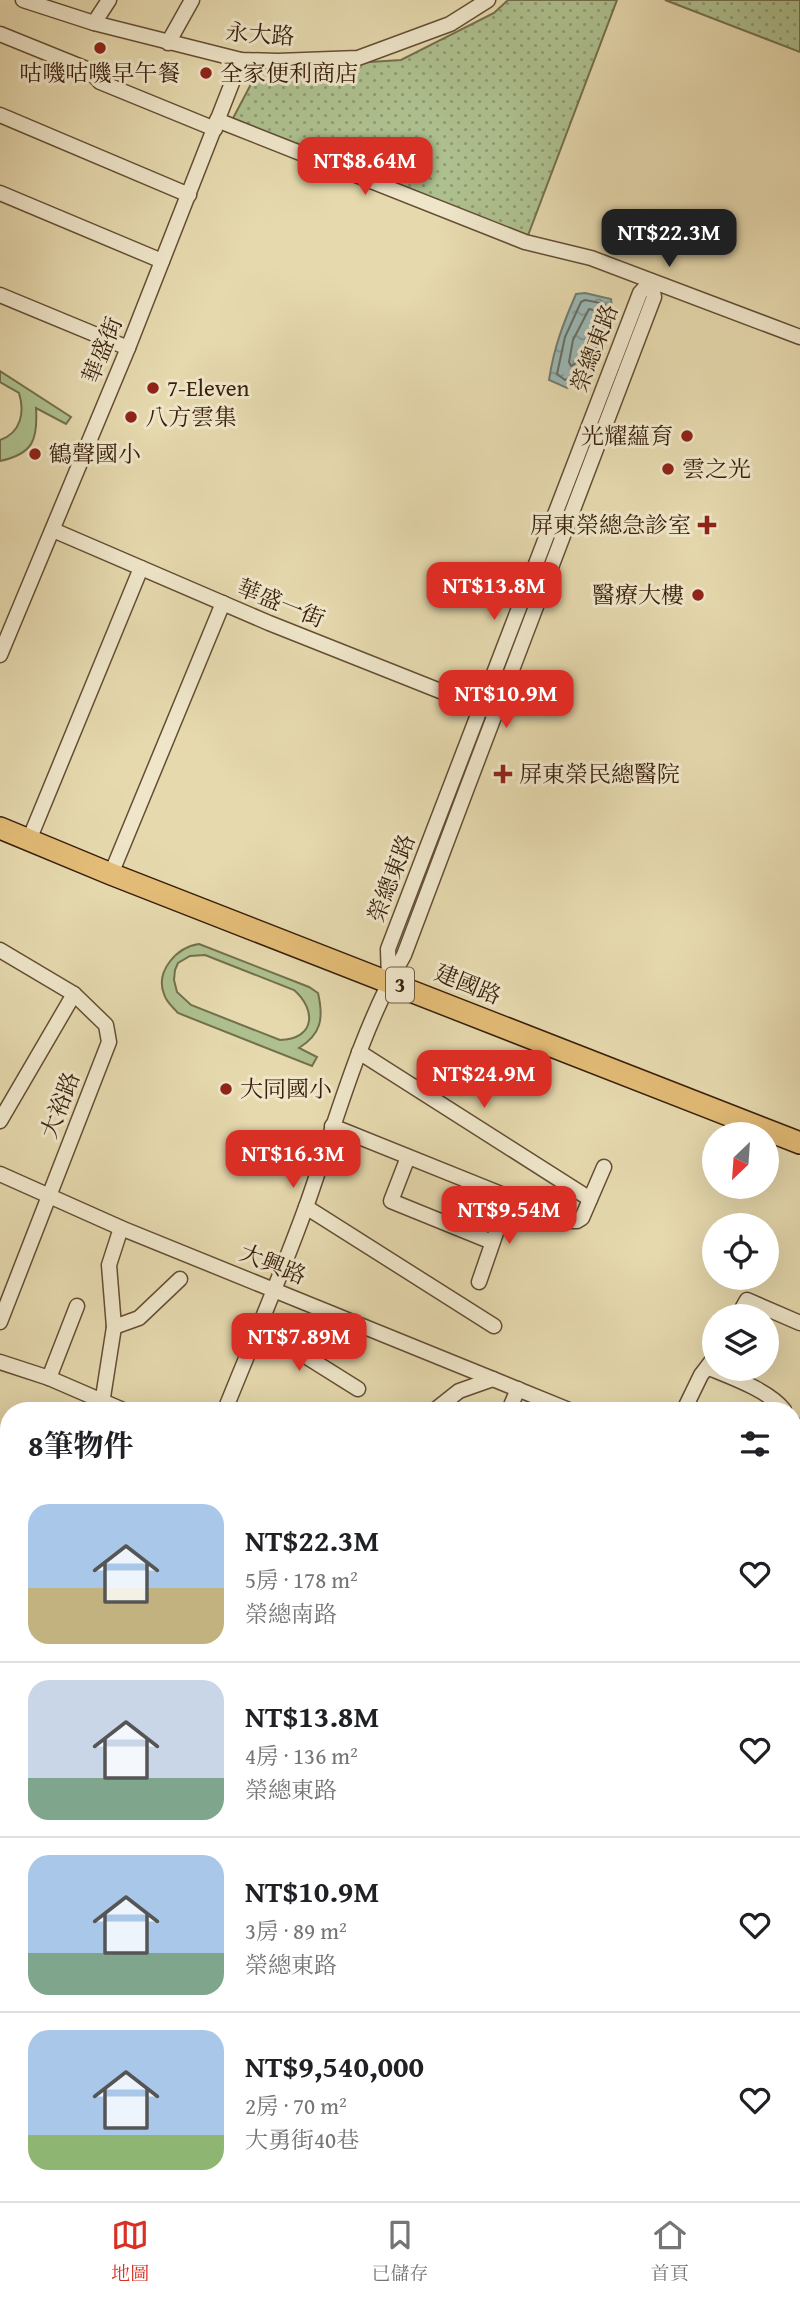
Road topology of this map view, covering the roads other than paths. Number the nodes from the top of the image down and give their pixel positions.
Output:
1 (23, 0) edge
2 (109, 0) edge
3 (192, 0) edge
4 (488, 0) edge
5 (94, 23) junction
6 (0, 34) edge
7 (168, 43) junction
8 (241, 60) junction
9 (0, 115) edge
10 (216, 125) junction
11 (0, 193) edge
12 (189, 195) junction
13 (162, 261) junction
14 (651, 281) junction
15 (0, 295) edge
16 (800, 337) edge
17 (128, 348) junction
18 (606, 380) junction
19 (621, 385) junction
20 (53, 530) junction
21 (141, 568) junction
22 (223, 603) junction
23 (510, 629) junction
24 (525, 635) junction
25 (0, 655) edge
26 (487, 710) junction
27 (441, 810) junction
28 (455, 816) junction
29 (0, 828) edge
30 (29, 840) junction
31 (111, 874) junction
32 (0, 950) edge
33 (389, 981) junction
34 (74, 994) junction
35 (359, 1052) junction
36 (0, 1121) edge
37 (332, 1126) junction
38 (800, 1143) edge
39 (408, 1157) junction
40 (604, 1167) dead end
41 (0, 1174) edge
42 (49, 1196) junction
43 (508, 1198) junction
44 (590, 1199) junction
45 (306, 1207) junction
46 (121, 1228) junction
47 (492, 1242) junction
48 (180, 1279) dead end
49 (479, 1282) dead end
50 (275, 1289) junction
51 (77, 1306) dead end
52 (779, 1314) edge
53 (0, 1322) edge
54 (800, 1323) edge
55 (494, 1326) dead end
56 (114, 1327) junction
57 (259, 1327) junction
58 (0, 1362) edge
59 (702, 1374) edge
60 (49, 1378) junction
61 (493, 1379) junction
62 (742, 1381) edge
63 (358, 1389) dead end
64 (518, 1389) junction
65 (95, 1402) edge
66 (103, 1402) edge
67 (228, 1402) edge
68 (445, 1402) edge
69 (512, 1402) edge
70 (550, 1402) edge
71 (688, 1402) edge
72 (775, 1402) edge

1 - 5 street, 永大路
2 - 5 street
3 - 7 street
4 - 8 street, 永大路
5 - 7 street, 永大路
6 - 10 street
7 - 8 street, 永大路
8 - 10 street, 華盛街
9 - 12 street
10 - 12 street, 華盛街
10 - 14 street
11 - 13 street
12 - 13 street, 華盛街
13 - 17 street, 華盛街
14 - 16 street
14 - 18 street, 榮總東路
14 - 19 street, 榮總東路
15 - 17 street
17 - 20 street, 華盛街
18 - 19 street
18 - 23 street, 榮總東路
19 - 24 street, 榮總東路
20 - 21 street, 華盛一街
20 - 25 street, 華盛街
21 - 22 street, 華盛一街
21 - 30 street
22 - 26 street, 華盛一街
22 - 31 street
23 - 24 street
23 - 26 street, 榮總東路
24 - 26 street, 榮總東路
26 - 27 street, 榮總東路
26 - 28 street, 榮總東路
27 - 28 street
27 - 33 street, 榮總東路
28 - 33 street, 榮總東路
29 - 30 main road, 建國路 / 3
30 - 31 main road, 建國路 / 3
31 - 33 main road, 建國路 / 3
32 - 34 street, 大裕路
33 - 35 street
33 - 38 main road, 建國路 / 3
34 - 36 street
34 - 42 street, 大裕路
35 - 37 street
35 - 44 street
37 - 39 street
37 - 45 street
39 - 43 street
39 - 47 street
40 - 44 street
41 - 42 street, 大興路
42 - 46 street, 大興路
42 - 53 street, 大裕路
43 - 44 street
43 - 47 street
45 - 50 street
45 - 55 street
46 - 50 street, 大興路
46 - 56 street
47 - 49 street
48 - 56 street
50 - 57 street
50 - 61 street, 大興路
51 - 60 street
52 - 54 street
56 - 66 street
57 - 63 street
57 - 67 street
58 - 60 street
59 - 71 street
60 - 65 street
61 - 64 street, 大興路
61 - 68 street
62 - 72 street
64 - 69 street
64 - 70 street, 大興路

